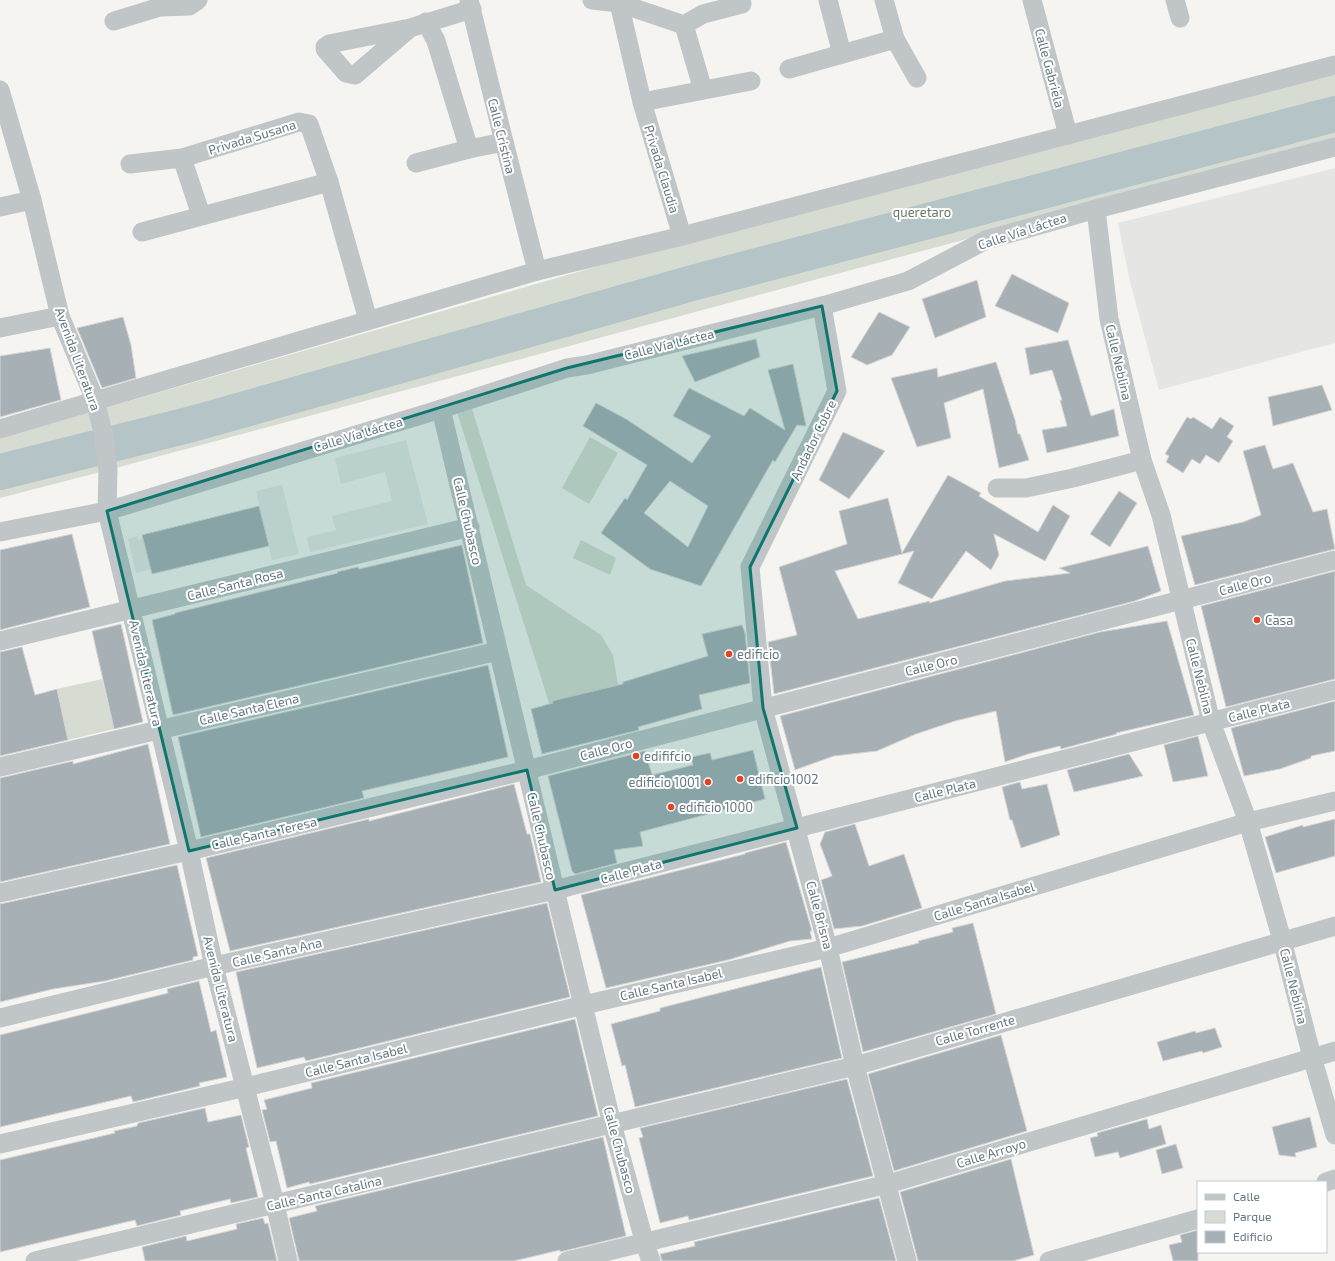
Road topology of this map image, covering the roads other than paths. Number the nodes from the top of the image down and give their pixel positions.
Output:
1 (198, 0) edge
2 (592, 0) edge
3 (828, 0) edge
4 (884, 0) edge
5 (1032, 0) edge
6 (1175, 0) edge
7 (619, 3) junction
8 (158, 4) edge
9 (471, 4) edge
10 (742, 4) dead end
11 (1180, 18) dead end
12 (114, 21) dead end
13 (684, 25) junction
14 (895, 39) junction
15 (842, 54) junction
16 (1335, 65) edge
17 (789, 69) dead end
18 (917, 78) dead end
19 (751, 81) dead end
20 (0, 90) edge
21 (703, 90) junction
22 (642, 102) junction
23 (1068, 135) junction
24 (504, 142) junction
25 (1335, 148) edge
26 (469, 149) junction
27 (182, 158) junction
28 (416, 163) dead end
29 (130, 164) dead end
30 (329, 182) junction
31 (32, 200) junction
32 (0, 207) edge
33 (1096, 209) junction
34 (201, 215) junction
35 (142, 232) dead end
36 (682, 236) junction
37 (537, 271) junction
38 (822, 306) junction
39 (60, 316) junction
40 (368, 320) junction
41 (0, 328) edge
42 (95, 400) junction
43 (441, 409) junction
44 (0, 429) edge
45 (1142, 460) junction
46 (997, 488) dead end
47 (107, 511) junction
48 (470, 527) junction
49 (0, 532) edge
50 (1335, 560) edge
51 (750, 567) joint
52 (1182, 600) junction
53 (130, 609) junction
54 (0, 641) edge
55 (498, 651) junction
56 (1335, 690) edge
57 (763, 708) junction
58 (1211, 722) junction
59 (159, 730) junction
60 (0, 767) edge
61 (527, 770) junction
62 (1335, 801) edge
63 (1248, 822) junction
64 (797, 828) junction
65 (189, 851) junction
66 (555, 890) junction
67 (0, 893) edge
68 (1335, 926) edge
69 (1282, 940) junction
70 (828, 948) junction
71 (214, 966) junction
72 (584, 1005) junction
73 (0, 1018) edge
74 (1335, 1051) edge
75 (1312, 1057) junction
76 (855, 1066) junction
77 (246, 1087) junction
78 (612, 1124) junction
79 (1335, 1135) edge
80 (0, 1144) edge
81 (888, 1184) junction
82 (275, 1204) junction
83 (1197, 1218) edge
84 (644, 1244) junction
85 (35, 1261) edge
86 (288, 1261) edge
87 (567, 1261) edge
88 (651, 1261) edge
89 (907, 1261) edge
90 (1049, 1261) edge

1 - 8 street
2 - 7 street
3 - 15 street
4 - 14 street
5 - 23 street, Calle Gabriela
6 - 11 street
7 - 13 street
7 - 22 street, Privada Claudia
8 - 12 street
9 - 24 street, Calle Cristina
9 - 26 street
10 - 13 street
13 - 21 street
14 - 15 street
14 - 18 street
15 - 17 street
16 - 23 street
19 - 21 street
20 - 31 street, Avenida Literatura
21 - 22 street
22 - 36 street, Privada Claudia
23 - 36 street
24 - 26 street
24 - 37 street, Calle Cristina
25 - 33 street, Calle Vía Láctea
26 - 28 street
27 - 29 street, Privada Susana
27 - 30 street, Privada Susana
27 - 34 street
30 - 34 street
30 - 40 street, Privada Susana
31 - 32 street
31 - 39 street, Avenida Literatura
33 - 38 street, Calle Vía Láctea
33 - 45 street, Calle Neblina
34 - 35 street
36 - 37 street
37 - 40 street
38 - 43 street, Calle Vía Láctea
38 - 51 street, Andador Cobre
39 - 41 street
39 - 42 street, Avenida Literatura
40 - 42 street
42 - 44 street
42 - 47 street, Avenida Literatura
43 - 47 street, Calle Vía Láctea
43 - 48 street, Calle Chubasco
45 - 46 street
45 - 52 street, Calle Neblina
47 - 49 street, Calle Vía Láctea
47 - 53 street, Avenida Literatura
48 - 53 street, Calle Santa Rosa
48 - 55 street, Calle Chubasco
50 - 52 street, Calle Oro
51 - 57 street, Calle Brisna
52 - 57 street, Calle Oro
52 - 58 street, Calle Neblina
53 - 54 street, Calle Santa Rosa
53 - 59 street, Avenida Literatura
55 - 59 street, Calle Santa Elena
55 - 61 street, Calle Chubasco
56 - 58 street, Calle Plata
57 - 61 street, Calle Oro
57 - 64 street, Calle Brisna
58 - 63 street, Calle Neblina
58 - 64 street, Calle Plata
59 - 60 street, Calle Santa Elena
59 - 65 street, Avenida Literatura
61 - 65 street, Calle Santa Teresa
61 - 66 street, Calle Chubasco
62 - 63 street, Calle Santa Isabel
63 - 69 street, Calle Neblina
63 - 70 street, Calle Santa Isabel
64 - 66 street, Calle Plata
64 - 70 street, Calle Brisna
65 - 67 street, Calle Santa Teresa
65 - 71 street, Avenida Literatura
66 - 71 street, Calle Santa Ana
66 - 72 street, Calle Chubasco
68 - 69 street, Calle Torrente
69 - 75 street, Calle Neblina
69 - 76 street, Calle Torrente
70 - 72 street, Calle Santa Isabel
70 - 76 street, Calle Brisna
71 - 73 street, Calle Santa Ana
71 - 77 street, Avenida Literatura
72 - 77 street, Calle Santa Isabel
72 - 78 street, Calle Chubasco
74 - 75 street, Calle Arroyo
75 - 79 street, Calle Neblina
75 - 81 street, Calle Arroyo
76 - 78 street, Calle Torrente
76 - 81 street, Calle Brisna
77 - 80 street, Calle Santa Isabel
77 - 82 street, Avenida Literatura
78 - 82 street, Calle Santa Catalina
78 - 84 street, Calle Chubasco
81 - 84 street, Calle Arroyo
81 - 89 street, Calle Brisna
82 - 85 street, Calle Santa Catalina
82 - 86 street, Avenida Literatura
83 - 90 street
84 - 87 street, Calle Arroyo
84 - 88 street, Calle Chubasco

